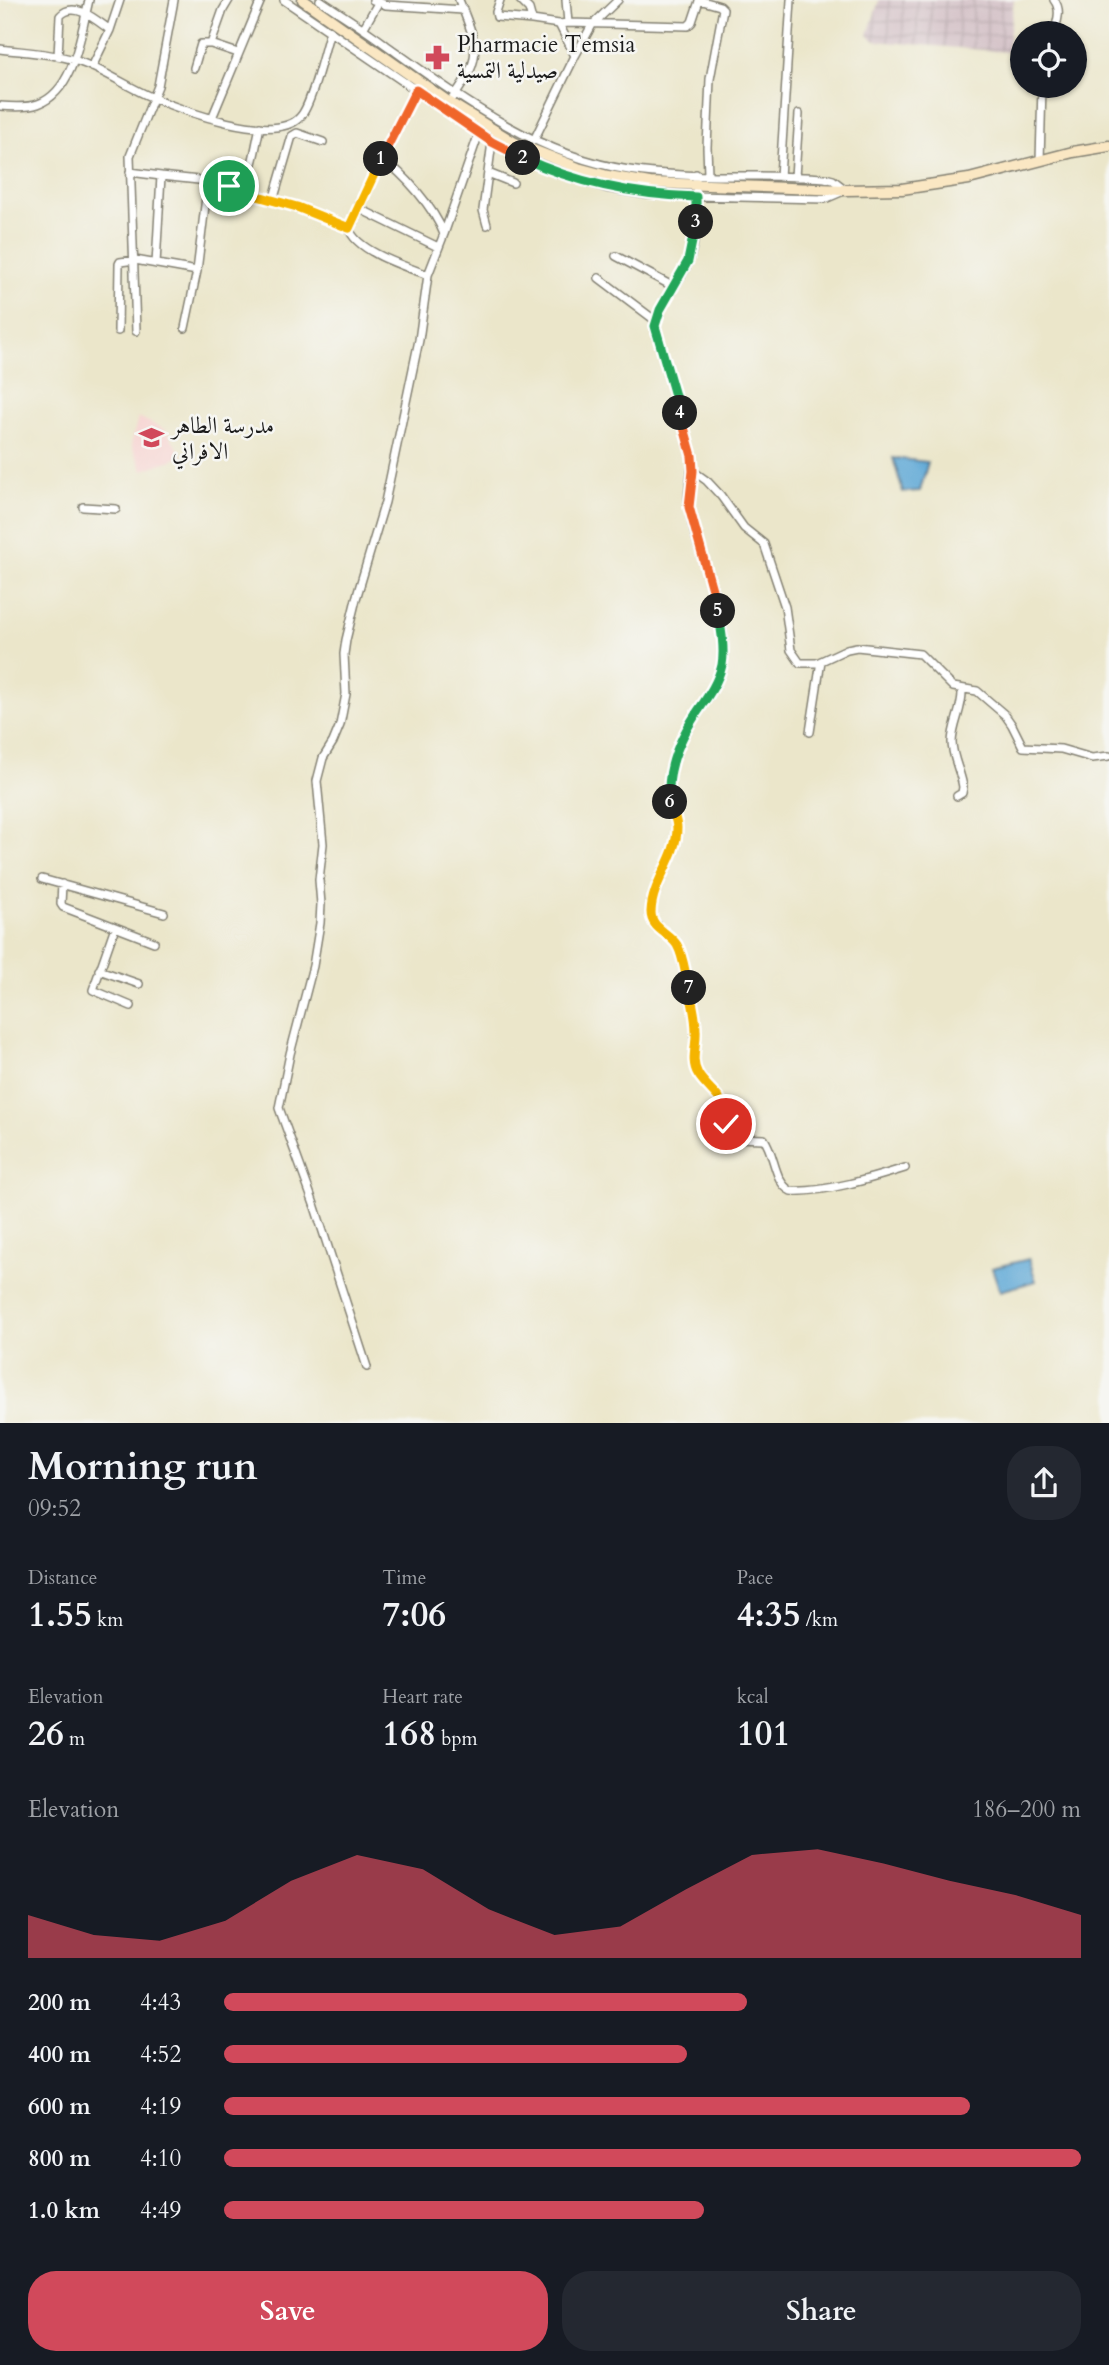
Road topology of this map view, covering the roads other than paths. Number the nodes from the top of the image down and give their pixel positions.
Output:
1 (89, 0) edge
2 (120, 0) edge
3 (174, 0) edge
4 (229, 0) edge
5 (261, 0) edge
6 (284, 0) edge
7 (303, 0) edge
8 (320, 0) edge
9 (459, 0) edge
10 (500, 0) edge
11 (520, 0) edge
12 (566, 0) edge
13 (618, 0) edge
14 (699, 0) edge
15 (791, 0) edge
16 (1056, 1) edge
17 (376, 2) edge
18 (409, 3) edge
19 (463, 10) junction
20 (87, 12) junction
21 (532, 20) junction
22 (1057, 21) edge
23 (568, 23) junction
24 (559, 24) junction
25 (592, 25) junction
26 (363, 29) junction
27 (110, 30) junction
28 (330, 32) junction
29 (344, 35) junction
30 (211, 44) junction
31 (0, 49) edge
32 (238, 54) junction
33 (575, 55) junction
34 (58, 56) junction
35 (74, 60) junction
36 (92, 67) junction
37 (194, 68) dead end
38 (418, 86) junction
39 (1042, 98) edge
40 (154, 99) junction
41 (450, 102) junction
42 (1, 106) edge
43 (799, 114) dead end
44 (0, 117) edge
45 (212, 118) junction
46 (260, 127) junction
47 (479, 133) junction
48 (323, 142) dead end
49 (492, 142) junction
50 (1109, 146) edge
51 (540, 152) junction
52 (381, 158) junction
53 (1040, 161) junction
54 (130, 172) junction
55 (488, 173) junction
56 (708, 174) junction
57 (161, 176) junction
58 (786, 177) junction
59 (208, 181) junction
60 (513, 184) dead end
61 (229, 186) junction
62 (696, 186) junction
63 (785, 189) junction
64 (846, 190) junction
65 (273, 201) junction
66 (358, 208) junction
67 (486, 225) dead end
68 (349, 228) junction
69 (444, 234) junction
70 (438, 247) junction
71 (616, 256) dead end
72 (135, 260) junction
73 (156, 264) junction
74 (197, 271) junction
75 (428, 275) junction
76 (599, 278) dead end
77 (674, 287) junction
78 (656, 321) junction
79 (185, 328) dead end
80 (118, 331) dead end
81 (136, 331) dead end
82 (693, 471) junction
83 (83, 506) dead end
84 (116, 509) dead end
85 (821, 661) junction
86 (962, 690) junction
87 (810, 732) dead end
88 (1109, 756) edge
89 (957, 796) dead end
90 (42, 879) dead end
91 (62, 884) junction
92 (164, 912) dead end
93 (115, 927) junction
94 (154, 942) dead end
95 (99, 971) junction
96 (139, 984) dead end
97 (131, 1006) dead end
98 (905, 1168) dead end
99 (367, 1367) dead end

1 - 20 street
2 - 27 street
3 - 40 street
4 - 30 street
5 - 32 street
6 - 28 street
7 - 29 main road
8 - 26 street
9 - 19 street
10 - 21 street
11 - 21 street
12 - 23 street
13 - 25 street
14 - 25 street
14 - 56 street
15 - 58 street
16 - 22 street
17 - 18 street
17 - 26 street
18 - 19 street
19 - 41 street
20 - 27 street
20 - 34 street
20 - 35 street
21 - 24 street
23 - 24 street
23 - 25 street
24 - 33 street
25 - 33 street
26 - 41 street
27 - 36 street
28 - 29 street
28 - 46 street
29 - 38 main road
30 - 32 street
30 - 37 street
31 - 34 street
32 - 45 street
33 - 51 street
34 - 35 street
35 - 36 street
35 - 42 street
36 - 40 street
38 - 41 main road
38 - 52 street
39 - 53 street
40 - 45 street
40 - 54 street
41 - 47 street
41 - 51 main road
42 - 44 street
43 - 58 street
45 - 46 street
46 - 61 street
47 - 49 street
47 - 69 street
48 - 65 street
49 - 51 street
49 - 55 street
50 - 53 main road
51 - 62 street
51 - 62 main road
52 - 66 street
52 - 69 street
53 - 64 main road
54 - 57 street
54 - 72 street
55 - 60 street
55 - 67 street
56 - 58 street
56 - 62 street
57 - 59 street
57 - 73 street
58 - 63 main road
58 - 64 street
59 - 61 street
59 - 74 street
61 - 65 street
62 - 63 main road
62 - 64 street
62 - 77 street
63 - 64 main road
65 - 68 street
66 - 68 street
66 - 70 street
68 - 75 street
69 - 70 street
70 - 75 street
71 - 77 street
72 - 73 street
72 - 80 street
72 - 81 street
73 - 74 street
74 - 79 street
75 - 99 street
76 - 78 street
77 - 78 street
78 - 82 street
82 - 85 street
82 - 98 street
83 - 84 street
85 - 86 street
85 - 87 street
86 - 88 street
86 - 89 street
90 - 91 street
91 - 92 street
91 - 93 street
93 - 94 street
93 - 95 street
95 - 96 street
95 - 97 street

